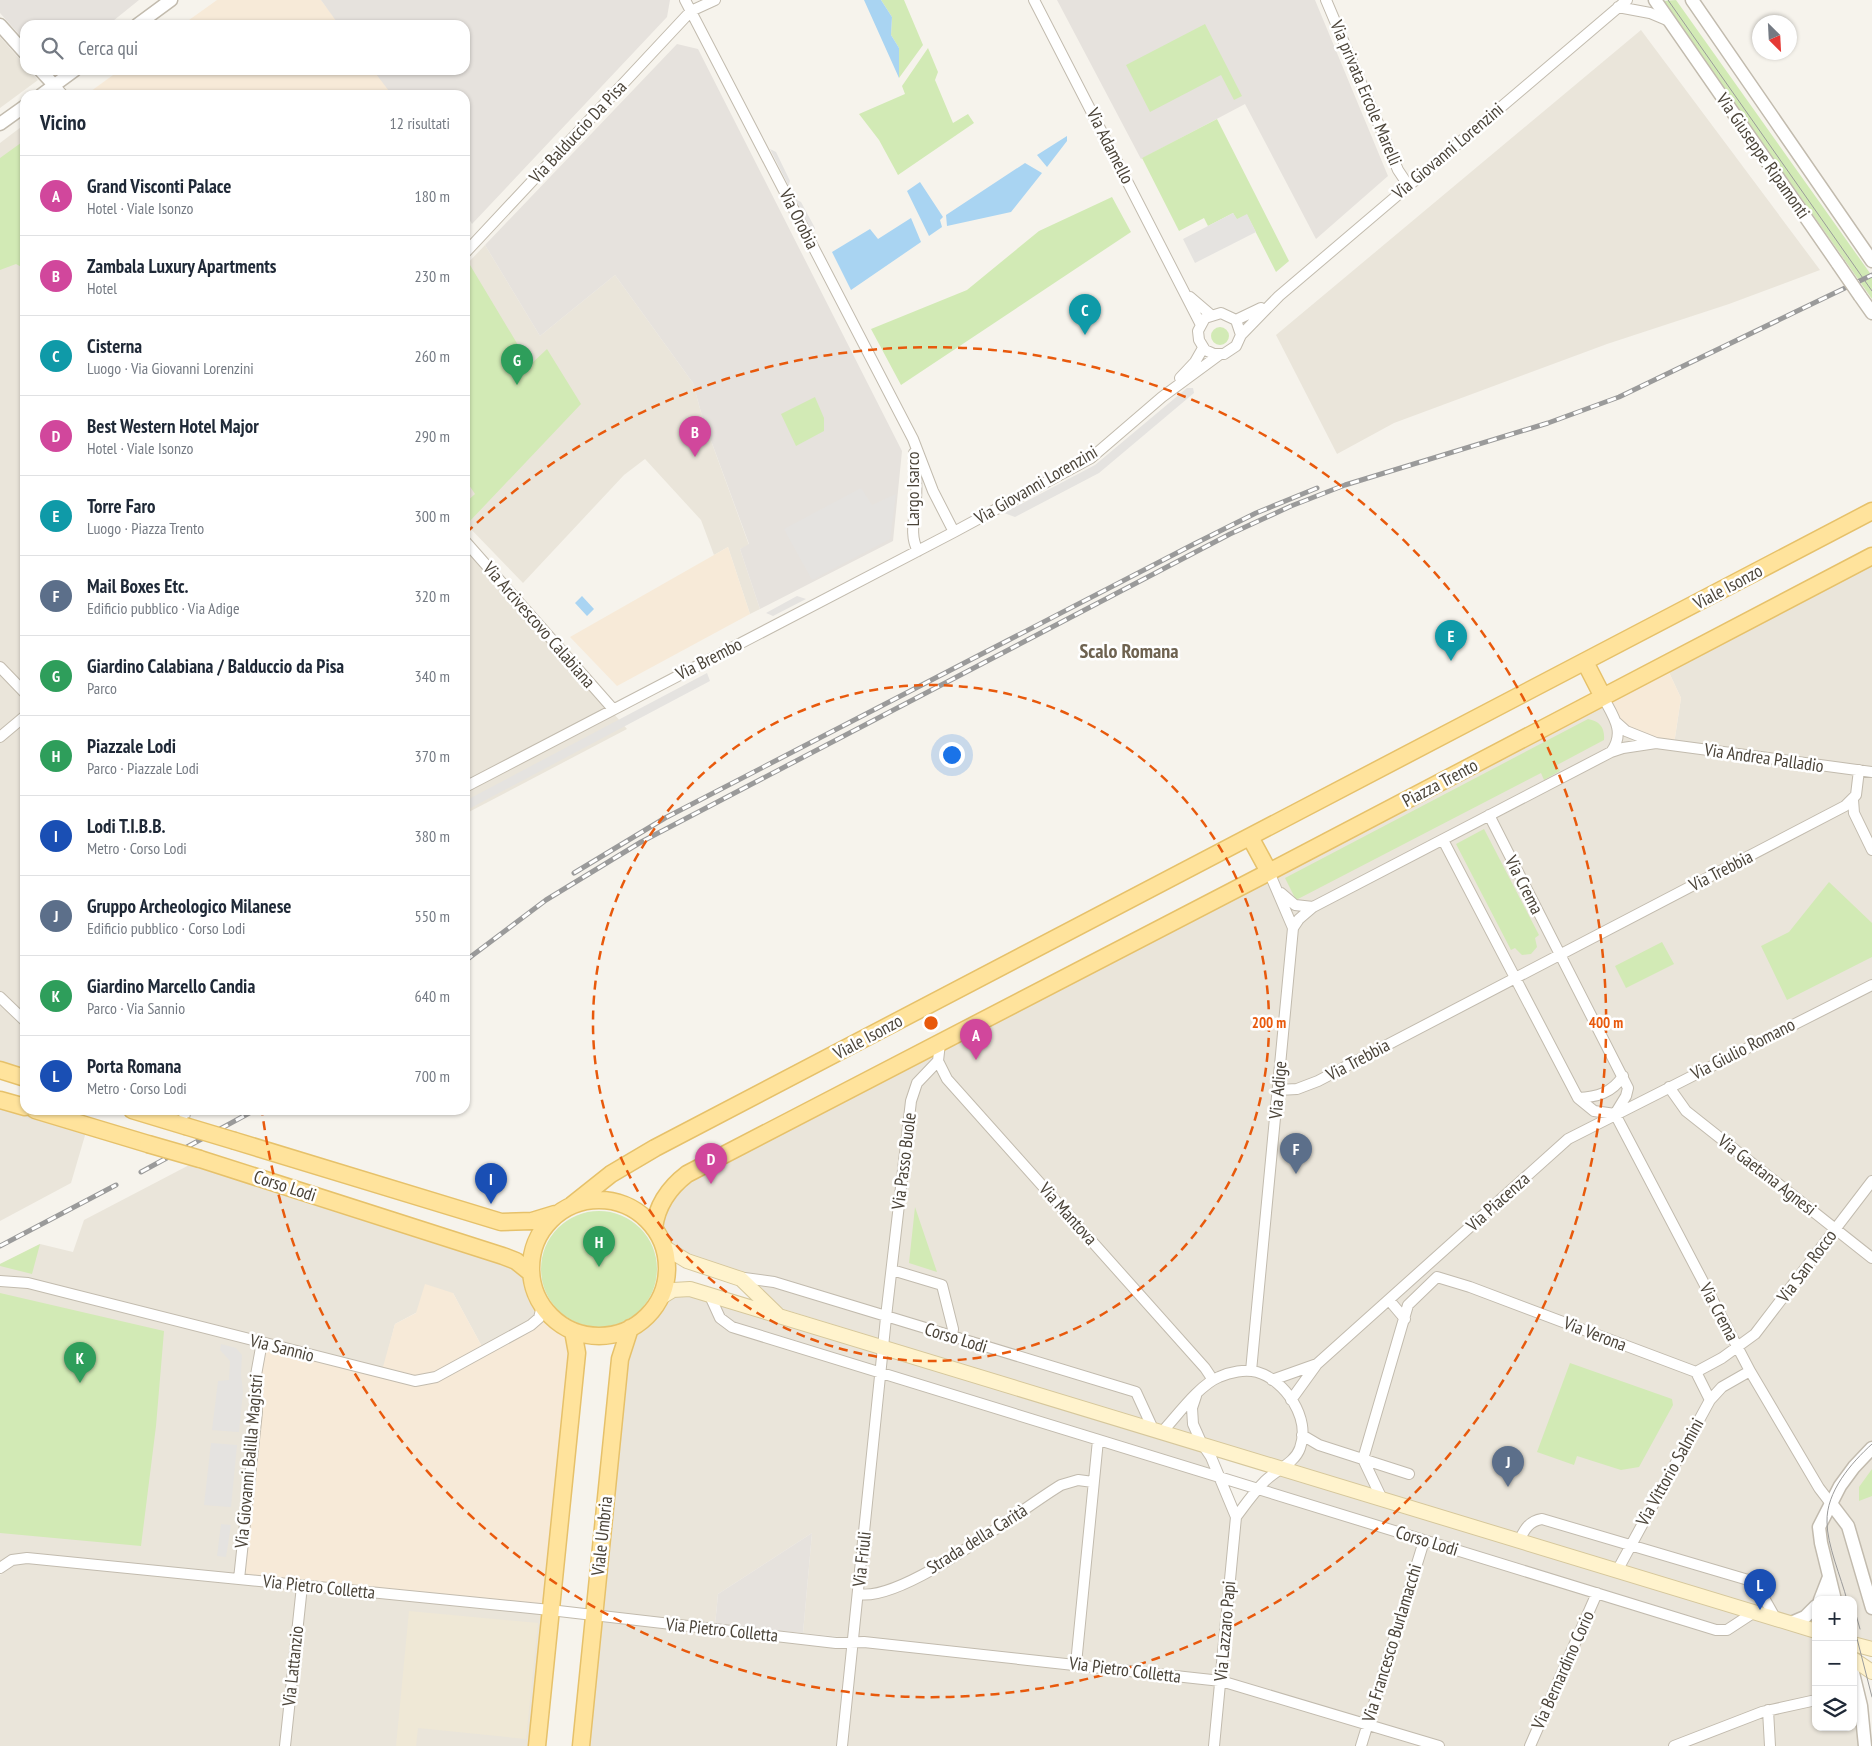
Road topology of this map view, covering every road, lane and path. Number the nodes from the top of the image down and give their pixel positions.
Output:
1 (171, 0) edge
2 (685, 0) edge
3 (715, 0) edge
4 (1034, 0) edge
5 (1326, 0) edge
6 (1627, 0) edge
7 (1654, 0) edge
8 (1694, 2) edge
9 (1615, 4) edge
10 (691, 11) junction
11 (144, 20) edge
12 (1670, 21) junction
13 (0, 25) edge
14 (20, 47) edge
15 (45, 75) edge
16 (71, 75) edge
17 (59, 90) edge
18 (20, 110) edge
19 (0, 124) edge
20 (1408, 185) junction
21 (470, 248) edge
22 (1869, 256) edge
23 (1186, 293) junction
24 (1279, 296) junction
25 (1872, 313) edge
26 (1211, 315) junction
27 (1236, 320) junction
28 (1200, 323) junction
29 (1242, 334) junction
30 (1203, 348) junction
31 (1219, 355) junction
32 (1162, 397) junction
33 (913, 439) junction
34 (916, 501) junction
35 (939, 503) junction
36 (1872, 511) edge
37 (954, 532) junction
38 (470, 546) edge
39 (918, 551) junction
40 (1872, 556) edge
41 (1585, 662) junction
42 (0, 667) edge
43 (20, 688) edge
44 (1603, 697) junction
45 (613, 709) junction
46 (20, 720) edge
47 (1616, 722) junction
48 (0, 737) edge
49 (1656, 743) junction
50 (1611, 752) junction
51 (1859, 770) junction
52 (1872, 772) edge
53 (470, 784) edge
54 (1853, 800) junction
55 (1490, 815) junction
56 (1250, 837) junction
57 (1443, 840) junction
58 (1872, 850) edge
59 (1268, 872) junction
60 (1278, 890) junction
61 (1313, 907) junction
62 (1293, 928) junction
63 (1560, 954) junction
64 (1515, 977) junction
65 (1872, 984) edge
66 (0, 997) edge
67 (20, 1016) edge
68 (940, 1043) junction
69 (938, 1061) junction
70 (0, 1070) edge
71 (20, 1076) edge
72 (1622, 1076) junction
73 (1669, 1087) junction
74 (1278, 1090) junction
75 (1578, 1098) junction
76 (0, 1100) edge
77 (20, 1106) edge
78 (1615, 1114) junction
79 (52, 1115) edge
80 (158, 1115) edge
81 (184, 1120) edge
82 (1872, 1181) edge
83 (566, 1209) junction
84 (654, 1228) junction
85 (1835, 1229) junction
86 (664, 1247) junction
87 (1872, 1258) edge
88 (892, 1270) junction
89 (531, 1273) junction
90 (737, 1277) junction
91 (0, 1281) edge
92 (710, 1296) junction
93 (660, 1298) junction
94 (1389, 1300) junction
95 (542, 1306) junction
96 (780, 1316) junction
97 (886, 1316) junction
98 (1405, 1319) junction
99 (630, 1328) junction
100 (573, 1331) junction
101 (952, 1336) junction
102 (262, 1342) junction
103 (1738, 1347) junction
104 (883, 1348) junction
105 (1317, 1364) junction
106 (1251, 1371) junction
107 (1750, 1371) junction
108 (881, 1372) junction
109 (1696, 1372) junction
110 (1213, 1380) junction
111 (1272, 1380) junction
112 (1196, 1396) junction
113 (1291, 1400) junction
114 (1710, 1400) junction
115 (1158, 1430) junction
116 (1302, 1435) junction
117 (1098, 1440) junction
118 (1203, 1444) junction
119 (1872, 1448) edge
120 (1363, 1459) junction
121 (1281, 1468) junction
122 (1409, 1474) dead end
123 (1220, 1478) junction
124 (1093, 1482) junction
125 (1257, 1489) junction
126 (1382, 1499) junction
127 (1832, 1505) junction
128 (1236, 1517) junction
129 (1424, 1541) junction
130 (1519, 1541) junction
131 (1631, 1544) junction
132 (0, 1567) edge
133 (1617, 1571) junction
134 (1829, 1576) junction
135 (239, 1579) junction
136 (302, 1586) junction
137 (1597, 1593) junction
138 (858, 1594) junction
139 (1822, 1596) edge
140 (1834, 1596) edge
141 (1872, 1608) edge
142 (550, 1610) junction
143 (1812, 1610) edge
144 (1753, 1613) junction
145 (594, 1615) junction
146 (1784, 1622) junction
147 (1812, 1630) edge
148 (1812, 1634) edge
149 (852, 1642) junction
150 (1857, 1645) edge
151 (1872, 1649) edge
152 (1857, 1662) edge
153 (1076, 1664) junction
154 (1872, 1672) edge
155 (1221, 1681) junction
156 (1856, 1686) edge
157 (1812, 1701) edge
158 (1768, 1710) junction
159 (1367, 1723) junction
160 (285, 1746) edge
161 (537, 1746) edge
162 (581, 1746) edge
163 (842, 1746) edge
164 (1214, 1746) edge
165 (1361, 1746) edge
166 (1438, 1746) edge
167 (1530, 1746) edge
168 (1674, 1746) edge
169 (1770, 1746) edge
170 (1865, 1746) edge

1 - 11 street
2 - 10 street, Via Orobia
3 - 10 street
4 - 23 street, Via Adamello
5 - 20 street, Via privata Ercole Marelli
6 - 9 street, Via Giovanni Lorenzini
7 - 12 street, Via Giuseppe Ripamonti
8 - 22 street, Via Giuseppe Ripamonti
9 - 12 street
9 - 20 street, Via Giovanni Lorenzini
10 - 21 street, Via Balduccio Da Pisa
10 - 33 street, Via Orobia
12 - 25 street, Via Giuseppe Ripamonti, bridge
13 - 14 street
15 - 17 street
16 - 17 street
18 - 19 street
20 - 24 street, Via Giovanni Lorenzini
23 - 26 street
23 - 28 street
24 - 27 street, Via Giovanni Lorenzini
24 - 29 street, Via Giovanni Lorenzini
26 - 27 street
26 - 28 street
27 - 29 street
28 - 30 street
29 - 31 street, Via Giovanni Lorenzini
30 - 31 street
30 - 32 street, Via Giovanni Lorenzini
31 - 32 street, Via Giovanni Lorenzini
32 - 37 street, Via Giovanni Lorenzini
33 - 34 street, Largo Isarco
33 - 35 street, Largo Isarco
34 - 35 street
34 - 39 street, Largo Isarco
35 - 37 street, Largo Isarco
36 - 41 main road, Viale Isonzo
37 - 39 street, Via Brembo
38 - 45 street, Via Arcivescovo Calabiana
39 - 45 street, Via Brembo
40 - 44 main road
41 - 44 main road
41 - 56 main road
42 - 43 street
44 - 47 street
44 - 59 main road, Piazza Trento
45 - 53 street, Via Brembo
46 - 48 street
47 - 49 street
47 - 50 street
49 - 50 street
49 - 51 street, Via Andrea Palladio
50 - 55 street
51 - 52 street, Via Andrea Palladio
51 - 54 street
54 - 58 street
54 - 63 street, Via Trebbia
55 - 57 street
55 - 63 street, Via Crema
56 - 59 main road
56 - 83 main road, Viale Isonzo
57 - 61 street
57 - 64 street
59 - 60 street
59 - 68 main road
60 - 61 street
60 - 62 street
61 - 62 street
62 - 74 street, Via Adige
63 - 64 street
63 - 72 street, Via Crema
64 - 74 street, Via Trebbia
64 - 75 street
65 - 73 street, Via Giulio Romano
66 - 67 street
68 - 69 street
68 - 84 main road
69 - 88 street, Via Passo Buole
69 - 110 street, Via Mantova
70 - 71 main road
72 - 75 street
72 - 78 street, Via Crema
73 - 78 street, Via Giulio Romano
73 - 85 street, Via Gaetana Agnesi
74 - 106 street, Via Adige
75 - 78 street
76 - 77 main road
78 - 94 street, Via Piacenza
78 - 103 street, Via Crema
79 - 89 main road, Corso Lodi, bridge
80 - 81 main road, Corso Lodi
81 - 83 main road, Corso Lodi, bridge
82 - 85 street, Via San Rocco
83 - 84 main road
83 - 89 main road
84 - 86 main road
85 - 87 street, Via Gaetana Agnesi
85 - 103 street, Via San Rocco
86 - 90 main road, Corso Lodi
86 - 93 main road
88 - 97 street, Via Passo Buole
88 - 101 street
89 - 95 main road
90 - 96 main road, Corso Lodi
90 - 97 street, Corso Lodi
91 - 102 street, Via Sannio
92 - 93 main road, Corso Lodi
92 - 96 main road, Corso Lodi
92 - 108 street, Corso Lodi
93 - 99 main road
94 - 98 street
94 - 105 street, Via Piacenza
95 - 100 main road
95 - 102 street, Via Sannio
96 - 104 main road, Corso Lodi
97 - 101 street, Corso Lodi
97 - 104 street, Via Passo Buole
98 - 109 street, Via Verona
98 - 120 street
99 - 100 main road
99 - 145 main road, Viale Umbria
100 - 142 main road
101 - 115 street, Corso Lodi
102 - 135 street, Via Giovanni Balilla Magistri
103 - 107 street, Via Crema
103 - 109 street
104 - 108 street, Via Passo Buole
104 - 115 main road, Corso Lodi
105 - 111 street, Via Piacenza
105 - 113 street, Via Piacenza
106 - 110 street
106 - 111 street
107 - 114 street, Via Vittorio Salmini
107 - 127 street, Via Crema
108 - 117 street, Corso Lodi
108 - 138 street, Via Friuli
109 - 114 street, Via Vittorio Salmini
110 - 112 street
111 - 113 street
112 - 115 street
112 - 118 street
113 - 116 street
114 - 131 street, Via Vittorio Salmini
115 - 118 main road, Corso Lodi
116 - 120 street
116 - 121 street
117 - 123 street, Corso Lodi
117 - 124 street
118 - 121 main road, Corso Lodi
118 - 123 street, Via Lazzaro Papi
119 - 127 street
120 - 122 street
120 - 126 street
121 - 125 street
121 - 126 main road, Corso Lodi
123 - 125 street, Corso Lodi
123 - 128 street, Via Lazzaro Papi
124 - 138 street, Strada della Carità
124 - 153 street
125 - 128 street
125 - 129 street, Corso Lodi
126 - 130 main road, Corso Lodi
127 - 134 street
127 - 141 street
128 - 155 street, Via Lazzaro Papi
129 - 137 street, Corso Lodi
129 - 159 street, Via Francesco Burlamacchi
130 - 131 street
130 - 133 main road, Corso Lodi
131 - 133 street
131 - 146 street
132 - 135 street, Via Pietro Colletta
133 - 144 main road, Corso Lodi
134 - 139 street
134 - 140 street
135 - 136 street, Via Pietro Colletta
136 - 142 street, Via Pietro Colletta
136 - 160 street, Via Lattanzio
137 - 144 street, Corso Lodi
137 - 167 street, Via Bernardino Corio
138 - 149 street, Via Friuli
142 - 145 street, Via Pietro Colletta
142 - 161 main road
143 - 146 street
144 - 146 main road, Corso Lodi
145 - 149 street, Via Pietro Colletta
145 - 162 main road, Viale Umbria
146 - 147 main road
146 - 148 main road
149 - 153 street, Via Pietro Colletta
149 - 163 street, Via Friuli
150 - 151 main road
152 - 154 main road
153 - 155 street, Via Pietro Colletta
155 - 159 street, Via Pietro Colletta
155 - 164 street, Via Lazzaro Papi
156 - 170 street
157 - 158 street
158 - 168 street
158 - 169 street
159 - 165 street, Via Francesco Burlamacchi
159 - 166 street, Via Pietro Colletta

